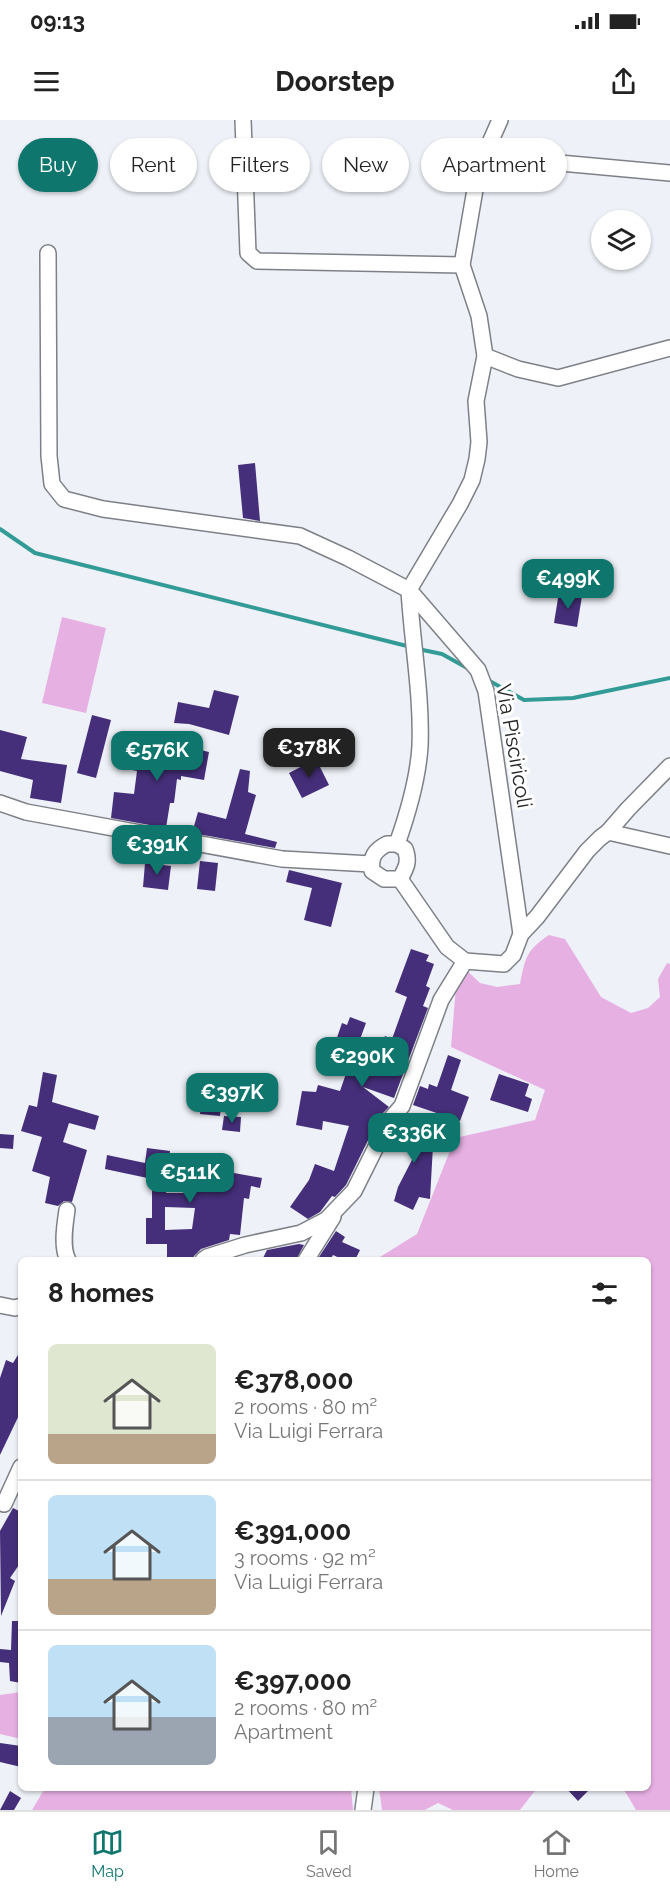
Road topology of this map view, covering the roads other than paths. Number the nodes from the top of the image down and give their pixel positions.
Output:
1 (243, 120) edge
2 (500, 120) edge
3 (492, 138) edge
4 (567, 164) edge
5 (670, 173) edge
6 (474, 192) edge
7 (48, 253) dead end
8 (462, 265) junction
9 (670, 348) edge
10 (485, 356) junction
11 (414, 596) junction
12 (670, 766) edge
13 (0, 803) edge
14 (609, 832) junction
15 (397, 844) junction
16 (670, 846) edge
17 (371, 864) junction
18 (400, 879) junction
19 (521, 934) junction
20 (465, 961) junction
21 (339, 1206) junction
22 (67, 1210) dead end
23 (66, 1257) edge
24 (207, 1257) edge
25 (308, 1257) edge
26 (0, 1305) edge
27 (18, 1306) edge
28 (18, 1473) edge
29 (18, 1485) edge
30 (2, 1506) edge
31 (366, 1791) edge
32 (363, 1810) edge

1 - 8 street
2 - 3 street
4 - 5 street
6 - 8 street
7 - 11 street
8 - 10 street
9 - 10 street
10 - 11 street
11 - 15 street
11 - 19 street, Via Pisciricoli
12 - 14 street
13 - 17 street
14 - 16 street
14 - 19 street
15 - 17 street
15 - 18 street
17 - 18 street
18 - 20 street
19 - 20 street
20 - 21 street
21 - 24 street
21 - 25 street
22 - 23 street
26 - 27 street
28 - 30 street
29 - 30 street
31 - 32 street

